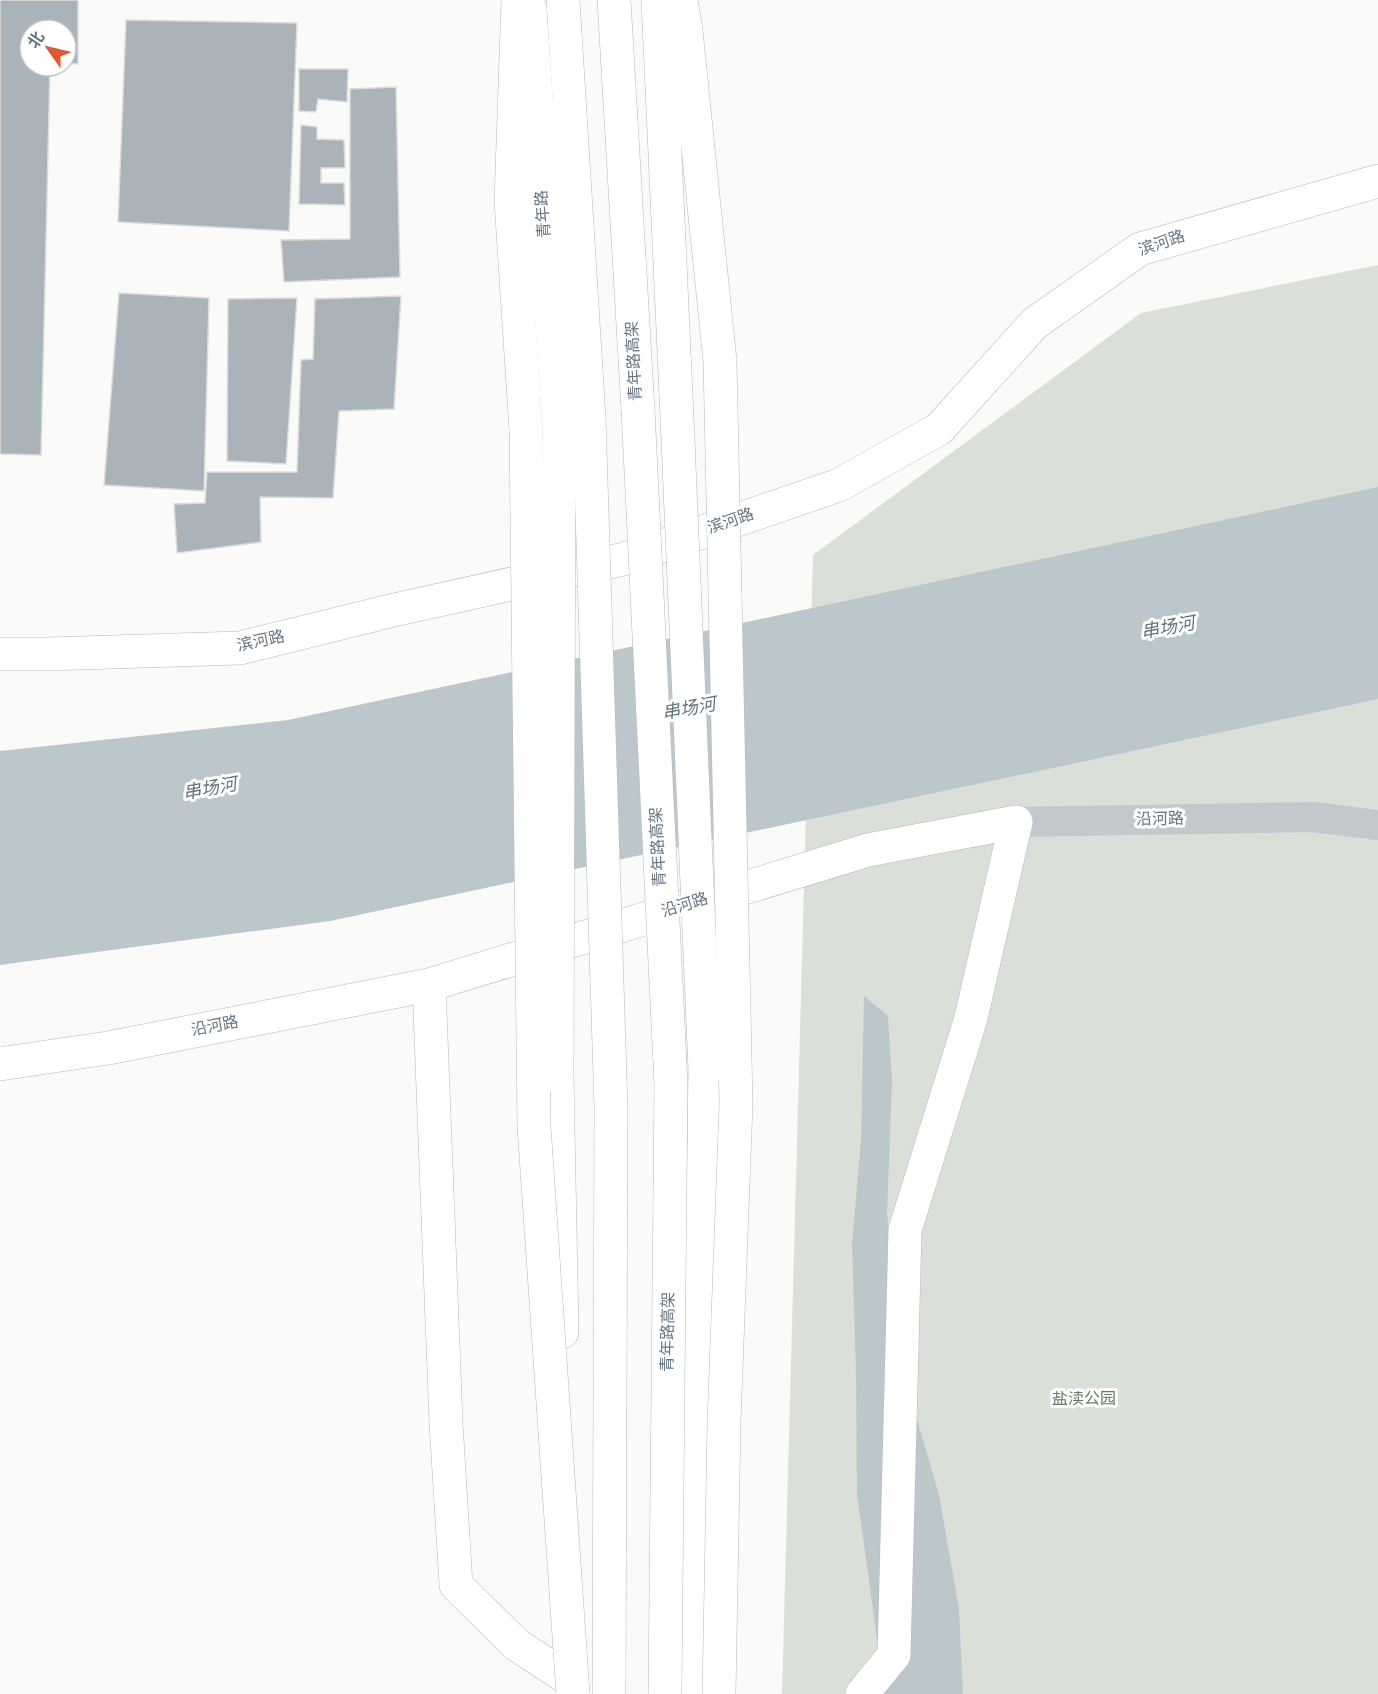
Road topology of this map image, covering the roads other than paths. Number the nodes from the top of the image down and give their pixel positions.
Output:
1 (518, 0) edge
2 (529, 0) edge
3 (563, 0) edge
4 (614, 0) edge
5 (658, 0) edge
6 (681, 0) edge
7 (1378, 181) edge
8 (0, 654) edge
9 (1016, 822) junction
10 (1378, 825) edge
11 (429, 985) junction
12 (0, 1064) edge
13 (570, 1689) edge
14 (609, 1694) edge
15 (665, 1694) edge
16 (695, 1694) edge
17 (719, 1694) edge
18 (862, 1694) edge

1 - 13 main road, bridge
2 - 13 main road, 青年路, bridge
3 - 14 main road, bridge
4 - 15 main road, 青年路高架, bridge
5 - 16 main road, bridge
6 - 17 main road, bridge
7 - 8 main road, 滨河路
9 - 10 street, 沿河路
9 - 11 main road, 沿河路
9 - 18 main road
11 - 12 main road, 沿河路
11 - 13 main road

